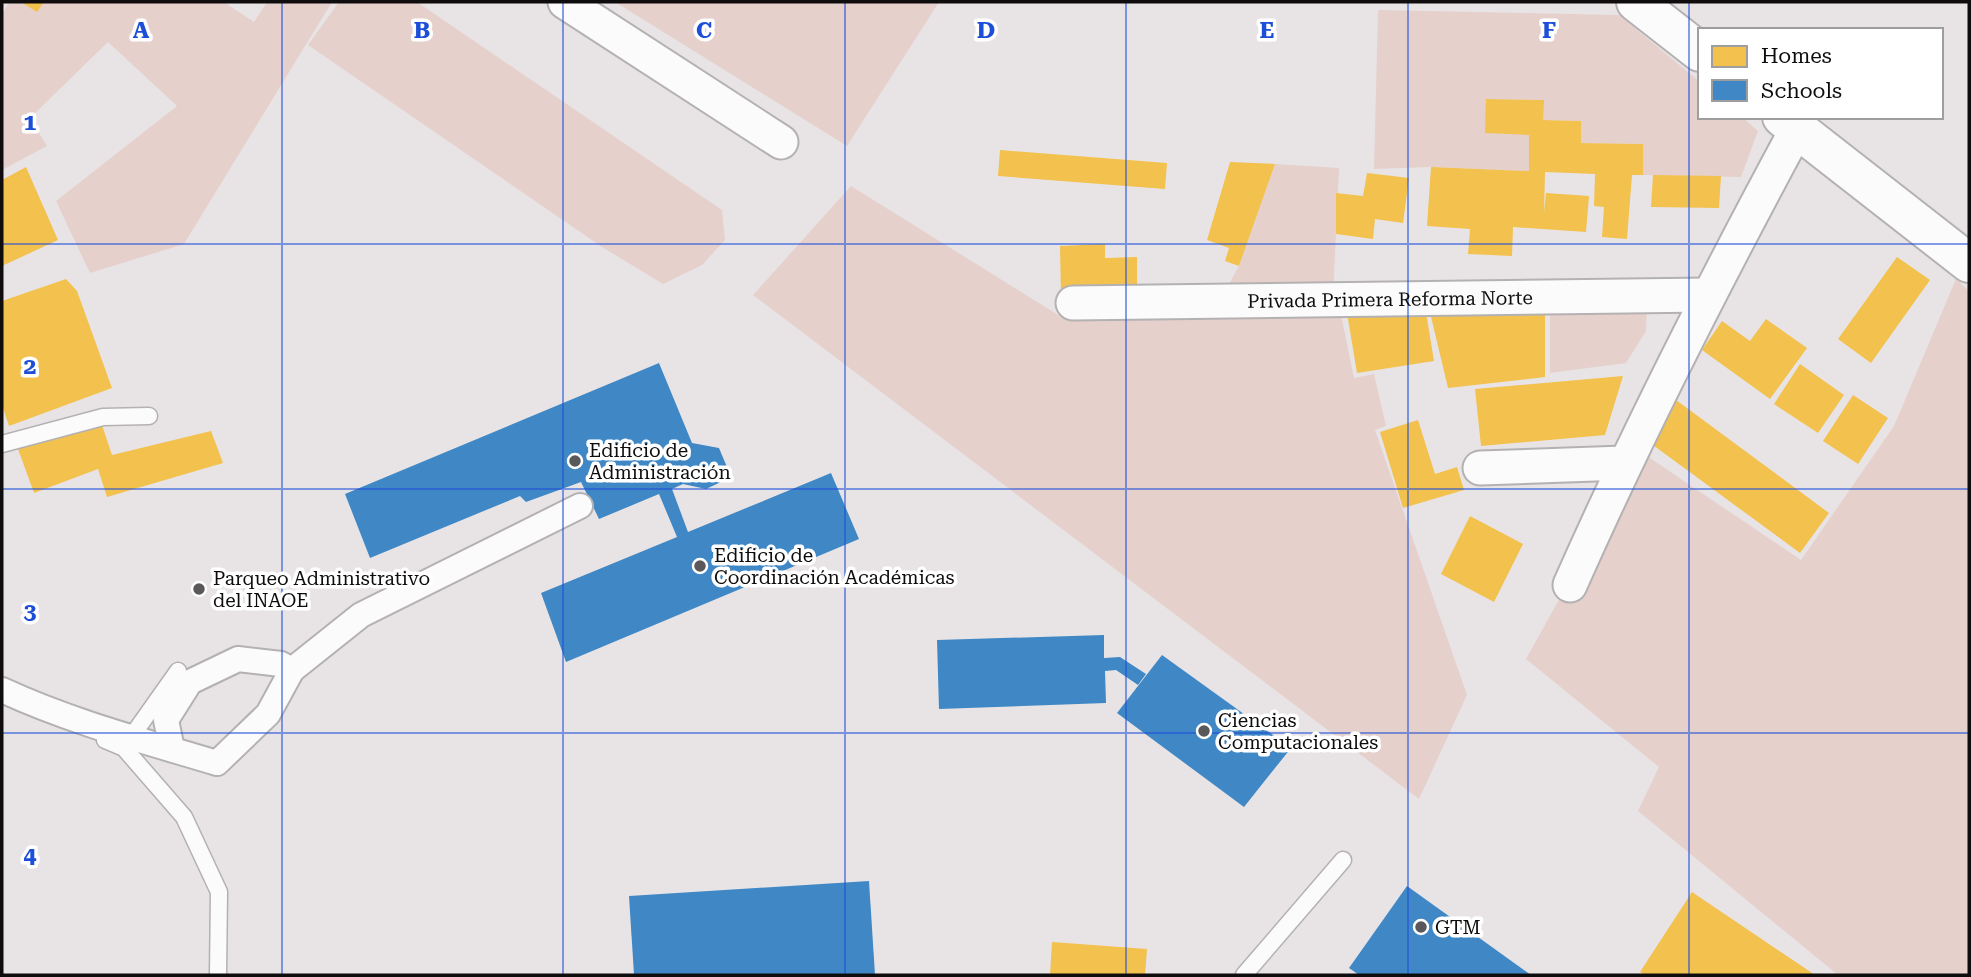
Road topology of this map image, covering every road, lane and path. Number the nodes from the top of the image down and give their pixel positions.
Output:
1 (565, 2) edge
2 (1636, 2) edge
3 (1698, 50) edge
4 (1790, 123) edge
5 (781, 142) dead end
6 (1969, 263) edge
7 (1708, 295) junction
8 (1073, 303) dead end
9 (149, 416) dead end
10 (2, 444) edge
11 (1624, 463) junction
12 (1480, 468) dead end
13 (580, 506) dead end
14 (1570, 585) dead end
15 (292, 670) junction
16 (178, 671) dead end
17 (2, 690) edge
18 (2, 699) edge
19 (128, 742) junction
20 (172, 749) junction
21 (1343, 860) dead end
22 (218, 975) edge
23 (1244, 975) edge

1 - 5 street
2 - 3 main road
4 - 6 main road
4 - 7 street
7 - 8 street, Privada Primera Reforma Norte
7 - 11 street
9 - 10 lane
11 - 12 street
11 - 14 street
13 - 15 street
15 - 20 street
15 - 20 street
16 - 19 lane
17 - 19 street
18 - 19 lane
19 - 20 street
19 - 22 lane
21 - 23 lane

